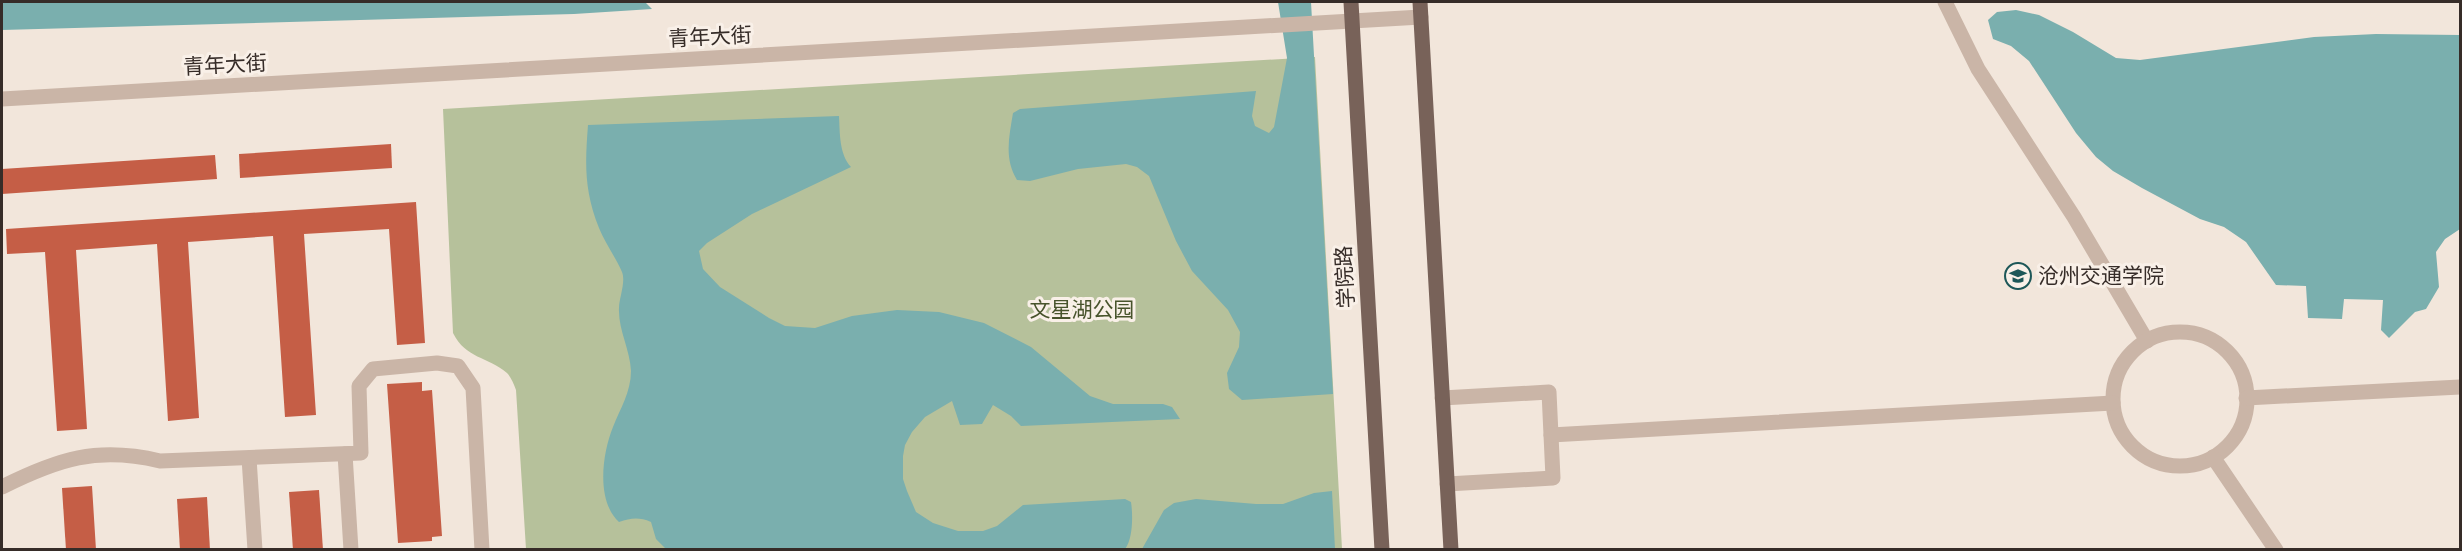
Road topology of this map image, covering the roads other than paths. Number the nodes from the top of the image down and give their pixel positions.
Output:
1 (1351, 2) edge
2 (1945, 2) edge
3 (1420, 9) edge
4 (1352, 21) junction
5 (2, 99) edge
6 (2147, 341) junction
7 (2460, 387) edge
8 (1442, 398) junction
9 (2246, 398) junction
10 (2113, 403) junction
11 (1551, 435) junction
12 (345, 454) junction
13 (2213, 457) junction
14 (249, 458) junction
15 (1447, 484) junction
16 (2, 488) edge
17 (255, 549) edge
18 (351, 549) edge
19 (482, 549) edge
20 (1382, 549) edge
21 (1451, 549) edge
22 (2276, 549) edge

1 - 4 main road, 学院路
2 - 6 street
3 - 4 street, 青年大街
3 - 8 main road
4 - 5 street, 青年大街
4 - 20 main road, 学院路
6 - 9 street
6 - 10 street
7 - 9 street
8 - 11 street
8 - 15 main road
9 - 13 street
10 - 11 street
10 - 13 street
11 - 15 street
12 - 14 street
12 - 18 street
12 - 19 street
13 - 22 street
14 - 16 street
14 - 17 street
15 - 21 main road

